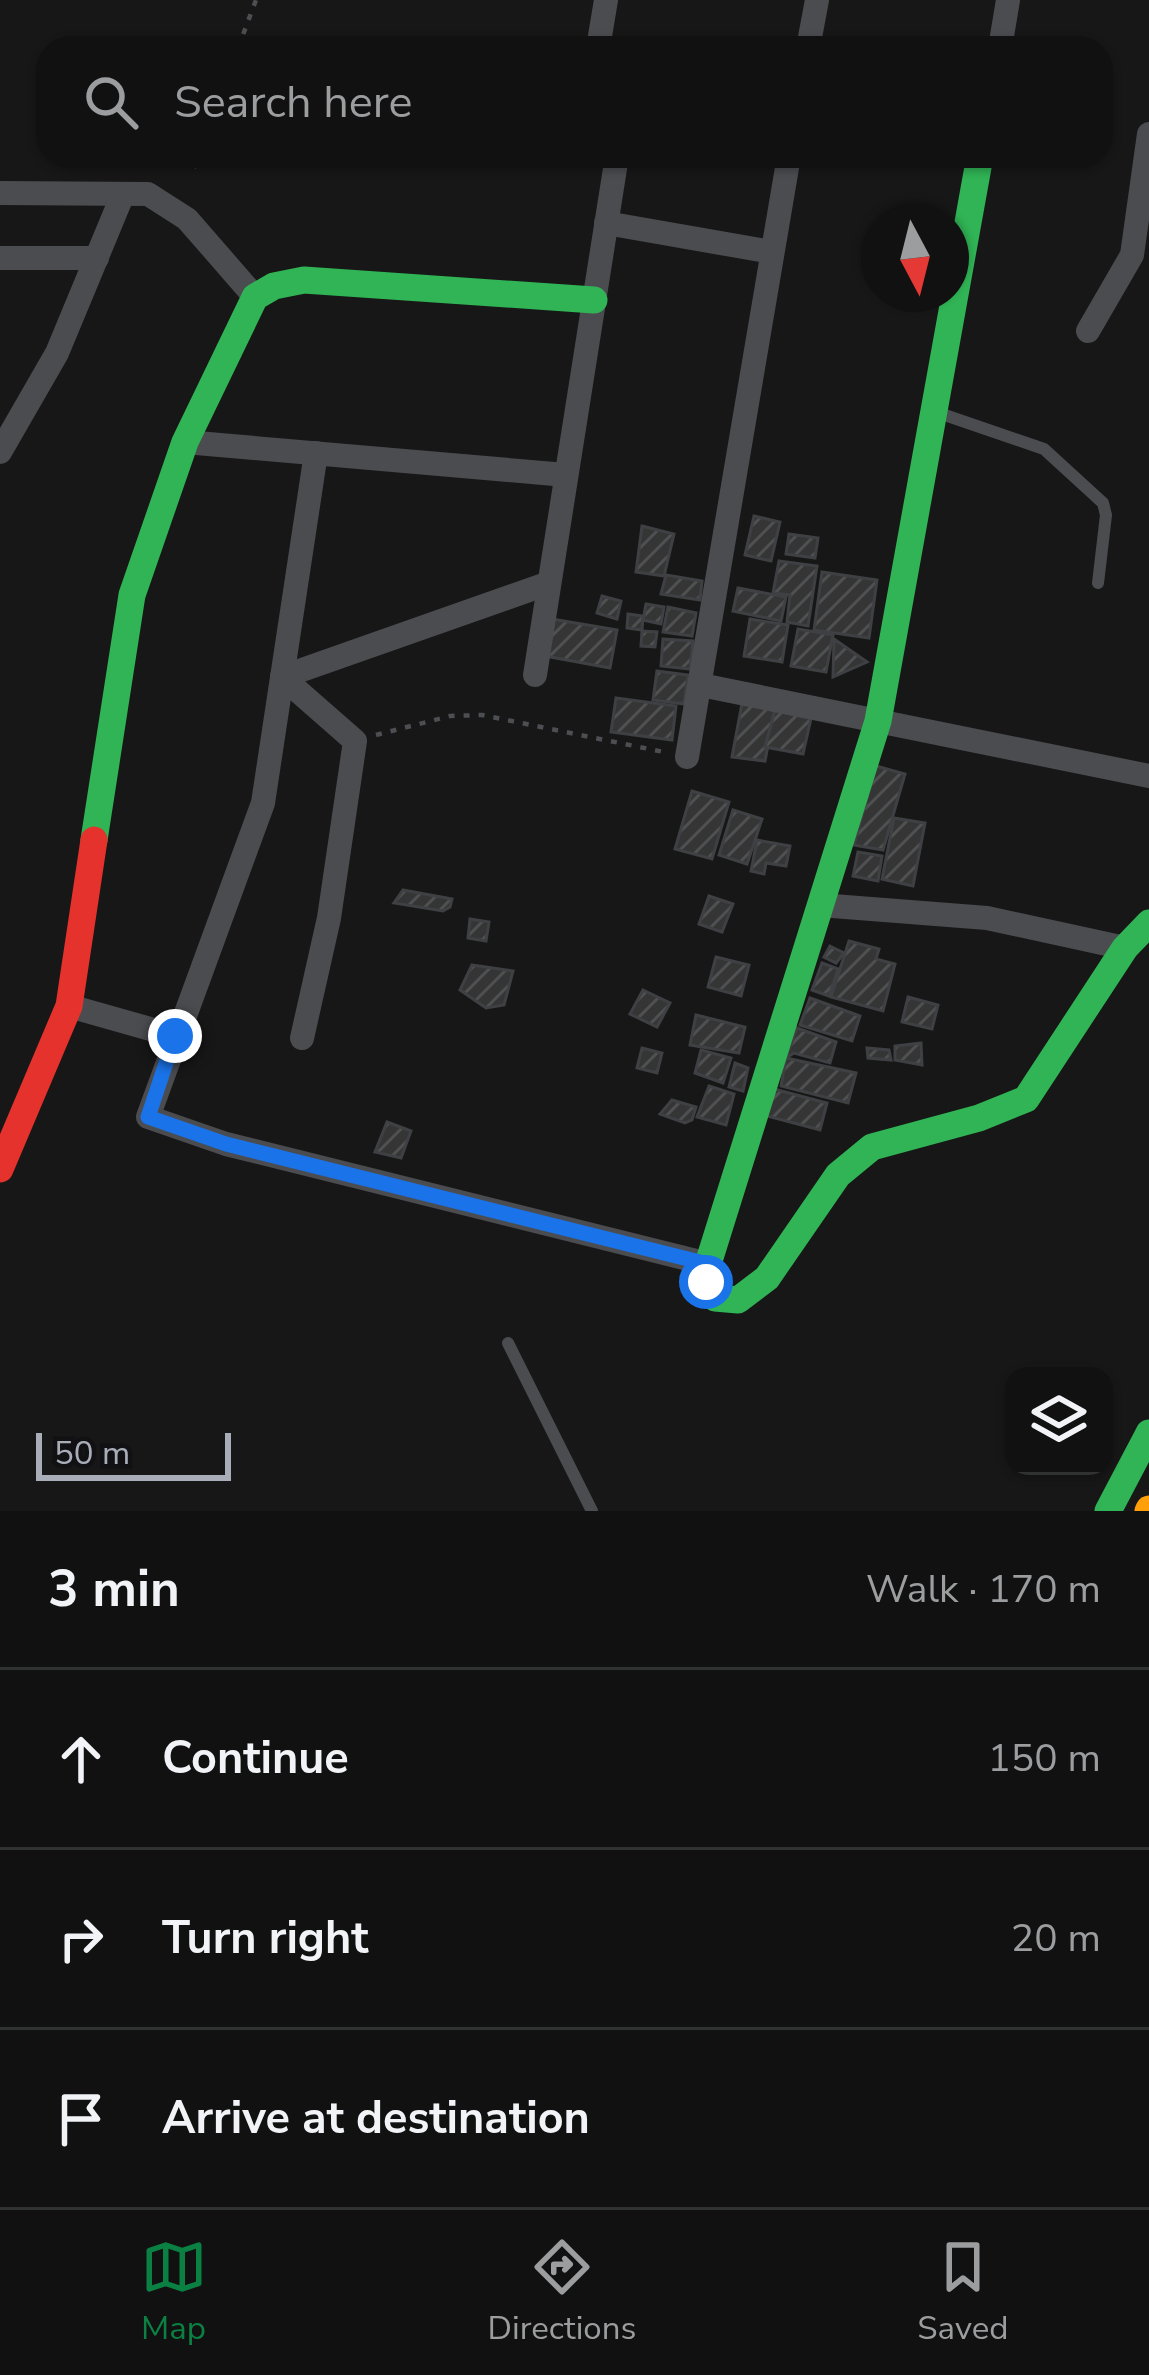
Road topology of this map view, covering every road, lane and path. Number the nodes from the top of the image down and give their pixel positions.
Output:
1 (256, 0) edge
2 (605, 0) edge
3 (817, 0) edge
4 (1008, 0) edge
5 (242, 36) edge
6 (600, 36) edge
7 (810, 36) edge
8 (1002, 36) edge
9 (1149, 134) edge
10 (614, 168) edge
11 (787, 168) edge
12 (978, 168) edge
13 (0, 193) edge
14 (123, 194) junction
15 (606, 223) junction
16 (772, 252) junction
17 (0, 258) edge
18 (97, 258) junction
19 (255, 297) junction
20 (594, 300) junction
21 (1088, 331) dead end
22 (933, 412) junction
23 (185, 442) junction
24 (0, 452) edge
25 (316, 453) junction
26 (566, 475) junction
27 (1098, 583) dead end
28 (549, 584) junction
29 (535, 675) dead end
30 (282, 677) junction
31 (701, 685) junction
32 (878, 721) junction
33 (355, 741) junction
34 (688, 757) joint
35 (1149, 776) edge
36 (820, 905) junction
37 (1149, 923) edge
38 (1125, 948) junction
39 (69, 1006) junction
40 (175, 1036) junction
41 (302, 1038) dead end
42 (0, 1169) edge
43 (708, 1264) junction
44 (508, 1343) dead end
45 (1149, 1433) edge
46 (592, 1511) edge
47 (1108, 1511) edge

1 - 5 path
2 - 6 street
3 - 7 street
4 - 8 street
9 - 21 street
10 - 15 street
11 - 16 street
12 - 22 main road
13 - 14 street
14 - 18 street
14 - 19 street
15 - 16 street
15 - 20 street
16 - 31 street
17 - 18 street
18 - 24 street
19 - 20 main road
19 - 23 main road
20 - 26 street
22 - 27 lane
22 - 32 main road
23 - 25 street
23 - 39 main road
25 - 26 street
25 - 30 street
26 - 28 street
28 - 29 street
28 - 30 street
30 - 33 street
30 - 40 street
31 - 32 street
31 - 34 street
32 - 35 street
32 - 36 main road
33 - 34 path
33 - 41 street
36 - 38 street
36 - 43 main road
37 - 38 main road
38 - 43 main road
39 - 40 street
39 - 42 main road
40 - 43 street
44 - 46 lane
45 - 47 main road

